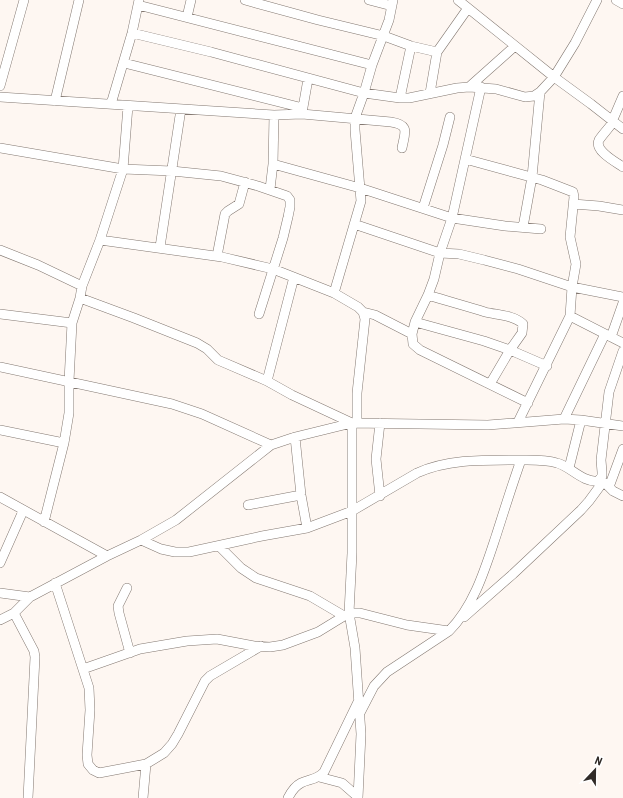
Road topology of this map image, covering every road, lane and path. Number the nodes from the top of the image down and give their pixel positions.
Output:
1 (24, 0) edge
2 (78, 0) edge
3 (191, 0) edge
4 (245, 0) edge
5 (369, 0) edge
6 (458, 0) edge
7 (597, 0) edge
8 (616, 0) edge
9 (138, 3) edge
10 (268, 3) edge
11 (393, 3) edge
12 (623, 4) edge
13 (468, 8) junction
14 (187, 17) junction
15 (132, 33) junction
16 (384, 36) junction
17 (411, 46) junction
18 (515, 46) junction
19 (437, 52) junction
20 (124, 63) junction
21 (372, 65) junction
22 (2, 69) edge
23 (554, 77) junction
24 (308, 79) junction
25 (0, 86) edge
26 (469, 87) junction
27 (481, 87) junction
28 (540, 92) junction
29 (364, 93) junction
30 (430, 93) junction
31 (623, 96) edge
32 (0, 97) edge
33 (400, 98) junction
34 (55, 101) junction
35 (112, 104) junction
36 (128, 106) junction
37 (181, 109) junction
38 (303, 111) junction
39 (274, 115) junction
40 (450, 117) dead end
41 (355, 118) junction
42 (611, 118) junction
43 (623, 119) edge
44 (623, 129) edge
45 (0, 148) edge
46 (402, 148) dead end
47 (465, 159) junction
48 (273, 164) junction
49 (623, 167) edge
50 (122, 168) junction
51 (172, 171) junction
52 (532, 178) junction
53 (245, 182) junction
54 (360, 188) junction
55 (270, 189) junction
56 (573, 204) junction
57 (423, 208) junction
58 (623, 210) edge
59 (452, 218) junction
60 (354, 224) junction
61 (523, 227) junction
62 (541, 229) dead end
63 (100, 240) junction
64 (160, 247) junction
65 (0, 250) edge
66 (440, 254) junction
67 (217, 256) junction
68 (273, 268) junction
69 (294, 277) junction
70 (82, 286) junction
71 (572, 287) junction
72 (334, 293) junction
73 (428, 295) junction
74 (623, 297) edge
75 (80, 298) junction
76 (623, 303) edge
77 (363, 312) junction
78 (0, 314) edge
79 (259, 314) dead end
80 (570, 316) junction
81 (415, 322) junction
82 (72, 323) junction
83 (412, 334) junction
84 (608, 335) junction
85 (623, 343) edge
86 (510, 350) junction
87 (623, 351) edge
88 (547, 366) junction
89 (0, 367) edge
90 (69, 381) junction
91 (267, 381) junction
92 (490, 384) junction
93 (528, 403) junction
94 (564, 419) junction
95 (581, 420) junction
96 (518, 422) junction
97 (355, 423) junction
98 (380, 423) junction
99 (606, 424) junction
100 (623, 426) edge
101 (0, 430) edge
102 (295, 437) junction
103 (64, 443) junction
104 (271, 445) junction
105 (623, 449) edge
106 (521, 460) junction
107 (569, 468) junction
108 (604, 483) junction
109 (301, 495) junction
110 (380, 496) junction
111 (623, 496) edge
112 (0, 497) edge
113 (248, 505) dead end
114 (23, 511) junction
115 (352, 511) junction
116 (44, 522) junction
117 (307, 528) junction
118 (141, 540) junction
119 (219, 546) junction
120 (107, 556) junction
121 (0, 563) edge
122 (55, 583) junction
123 (127, 588) dead end
124 (0, 593) edge
125 (30, 597) junction
126 (14, 613) junction
127 (347, 614) junction
128 (0, 620) edge
129 (457, 623) junction
130 (449, 631) junction
131 (261, 646) junction
132 (130, 653) junction
133 (83, 669) junction
134 (358, 701) junction
135 (360, 713) junction
136 (146, 764) junction
137 (319, 777) junction
138 (28, 798) edge
139 (143, 798) edge
140 (288, 798) edge
141 (358, 798) edge

1 - 22 street
2 - 34 street
3 - 14 street
4 - 10 street
5 - 11 street
6 - 13 street
7 - 23 street
8 - 12 street
9 - 14 street
9 - 15 street
10 - 16 street
11 - 16 street
13 - 18 street
13 - 19 street
14 - 21 street
15 - 20 street
15 - 24 street
16 - 17 street
16 - 21 street
17 - 19 street
17 - 33 street
18 - 23 street
18 - 26 street
19 - 30 street
20 - 35 street
20 - 38 street
21 - 29 street
22 - 25 street
23 - 28 street
23 - 42 street
24 - 29 street
24 - 38 street
26 - 27 street
26 - 30 street
27 - 28 street
27 - 47 street
28 - 52 street
29 - 33 street
29 - 41 street
30 - 33 street
31 - 42 street
32 - 34 street
34 - 35 street
35 - 36 street
36 - 37 street
36 - 50 street
37 - 39 street
37 - 51 street
38 - 39 street
38 - 41 street
39 - 48 street
40 - 57 street
41 - 46 street
41 - 54 street
42 - 43 street
42 - 44 street
42 - 49 street
45 - 50 street
47 - 52 street
47 - 59 street
48 - 54 street
48 - 55 street
50 - 51 street
50 - 63 street
51 - 53 street
51 - 64 street
52 - 56 street
52 - 61 street
53 - 55 street
53 - 67 street
54 - 57 street
54 - 60 street
55 - 68 street
56 - 58 street
56 - 71 street
57 - 59 street
59 - 61 street
59 - 66 street
60 - 66 street
60 - 72 street
61 - 62 street
63 - 64 street
63 - 70 street
64 - 67 street
65 - 70 street
66 - 71 street
66 - 73 street
67 - 68 street
68 - 69 street
68 - 79 street
69 - 72 street
69 - 91 street
70 - 75 street
71 - 74 street
71 - 80 street
72 - 77 street
73 - 81 street
73 - 86 street
75 - 82 street
75 - 91 street
76 - 84 street
77 - 83 street
77 - 97 street
78 - 82 street
80 - 84 street
80 - 88 street
81 - 83 street
81 - 86 street
82 - 90 street
83 - 92 street
84 - 85 street
84 - 94 street
86 - 88 street
86 - 92 street
87 - 99 street
88 - 93 street
89 - 90 street
90 - 103 street
90 - 104 street
91 - 97 street
92 - 93 street
93 - 96 street
94 - 95 street
94 - 96 street
95 - 99 street
95 - 107 street
96 - 98 street
97 - 98 street
97 - 102 street
97 - 115 street
98 - 110 street
99 - 100 street
99 - 108 street
101 - 103 street
102 - 104 street
102 - 109 street
103 - 116 street
104 - 118 street
105 - 108 street
106 - 107 street
106 - 110 street
106 - 129 street
107 - 108 street
108 - 111 street
108 - 129 street
109 - 113 street
109 - 117 street
110 - 115 street
112 - 114 street
114 - 116 street
114 - 121 street
115 - 117 street
115 - 127 street
116 - 120 street
117 - 119 street
118 - 119 street
118 - 120 street
119 - 127 street
120 - 122 street
122 - 125 street
122 - 133 street
123 - 132 street
124 - 125 street
125 - 126 street
126 - 128 street
126 - 138 street
127 - 130 street
127 - 131 street
127 - 134 street
129 - 130 street
130 - 135 street
131 - 132 street
131 - 136 street
132 - 133 street
133 - 136 street
134 - 135 street
134 - 137 street
135 - 141 street
136 - 139 street
137 - 140 street
137 - 141 street

